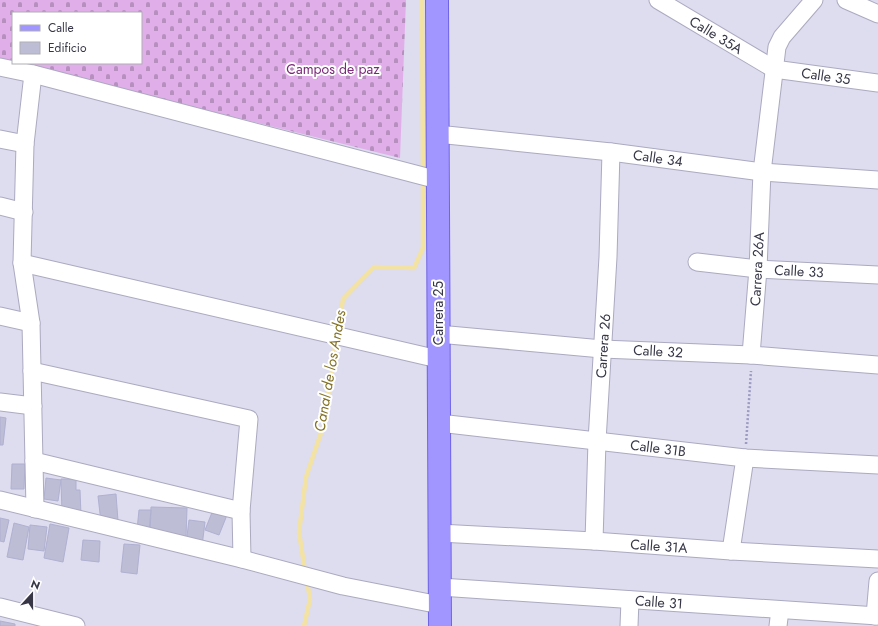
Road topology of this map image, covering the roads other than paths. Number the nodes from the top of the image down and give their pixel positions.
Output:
1 (437, 0) edge
2 (658, 0) edge
3 (814, 0) edge
4 (846, 0) edge
5 (878, 14) edge
6 (0, 67) edge
7 (774, 69) junction
8 (33, 74) junction
9 (878, 83) edge
10 (438, 134) junction
11 (0, 139) edge
12 (26, 144) junction
13 (611, 152) junction
14 (762, 172) junction
15 (438, 180) junction
16 (878, 180) edge
17 (0, 206) edge
18 (24, 212) junction
19 (697, 262) dead end
20 (22, 263) junction
21 (758, 269) junction
22 (878, 274) edge
23 (0, 316) edge
24 (31, 323) junction
25 (438, 334) junction
26 (602, 349) junction
27 (751, 355) junction
28 (438, 359) junction
29 (878, 365) edge
30 (32, 371) junction
31 (0, 402) edge
32 (33, 406) junction
33 (439, 423) junction
34 (597, 441) junction
35 (745, 458) junction
36 (34, 461) junction
37 (878, 465) edge
38 (0, 500) edge
39 (35, 509) junction
40 (241, 511) junction
41 (439, 533) junction
42 (594, 541) junction
43 (731, 551) junction
44 (242, 559) junction
45 (878, 559) edge
46 (878, 581) edge
47 (630, 600) junction
48 (440, 606) edge
49 (0, 607) edge
50 (877, 616) edge
51 (779, 618) edge
52 (76, 626) edge
53 (629, 626) edge

1 - 10 main road, Carrera 25
2 - 7 street, Calle 35A
3 - 7 street, Carrera 26A
4 - 5 street
6 - 8 street
7 - 9 street, Calle 35
7 - 14 street, Carrera 26A
8 - 12 street
8 - 15 street
10 - 13 street, Calle 34
10 - 15 main road, Carrera 25
11 - 12 street
12 - 18 street
13 - 14 street, Calle 34
13 - 26 street, Carrera 26
14 - 16 street, Calle 34
14 - 21 street, Carrera 26A
15 - 25 main road, Carrera 25
17 - 18 street
18 - 20 street
19 - 21 street, Calle 33
20 - 24 street
20 - 28 street
21 - 22 street, Calle 33
21 - 27 street, Carrera 26A
23 - 24 street
24 - 30 street
25 - 26 street, Calle 32
25 - 28 main road, Carrera 25
26 - 27 street, Calle 32
26 - 34 street, Carrera 26
27 - 29 street, Calle 32
28 - 33 main road, Carrera 25
30 - 32 street
30 - 40 street
31 - 32 street
32 - 36 street
33 - 34 street, Calle 31B
33 - 41 main road, Carrera 25
34 - 35 street, Calle 31B
34 - 42 street, Carrera 26
35 - 37 street, Calle 31B
35 - 43 street
36 - 39 street
36 - 40 street
38 - 39 street, Calle 31
39 - 44 street, Calle 31
40 - 44 street
41 - 42 street, Calle 31A
41 - 48 main road, Carrera 25
42 - 43 street, Calle 31A
43 - 45 street, Calle 31A
44 - 48 street, Calle 31
46 - 50 street
47 - 48 street, Calle 31
47 - 51 street, Calle 31
47 - 53 street
49 - 52 street
50 - 51 street, Calle 31

